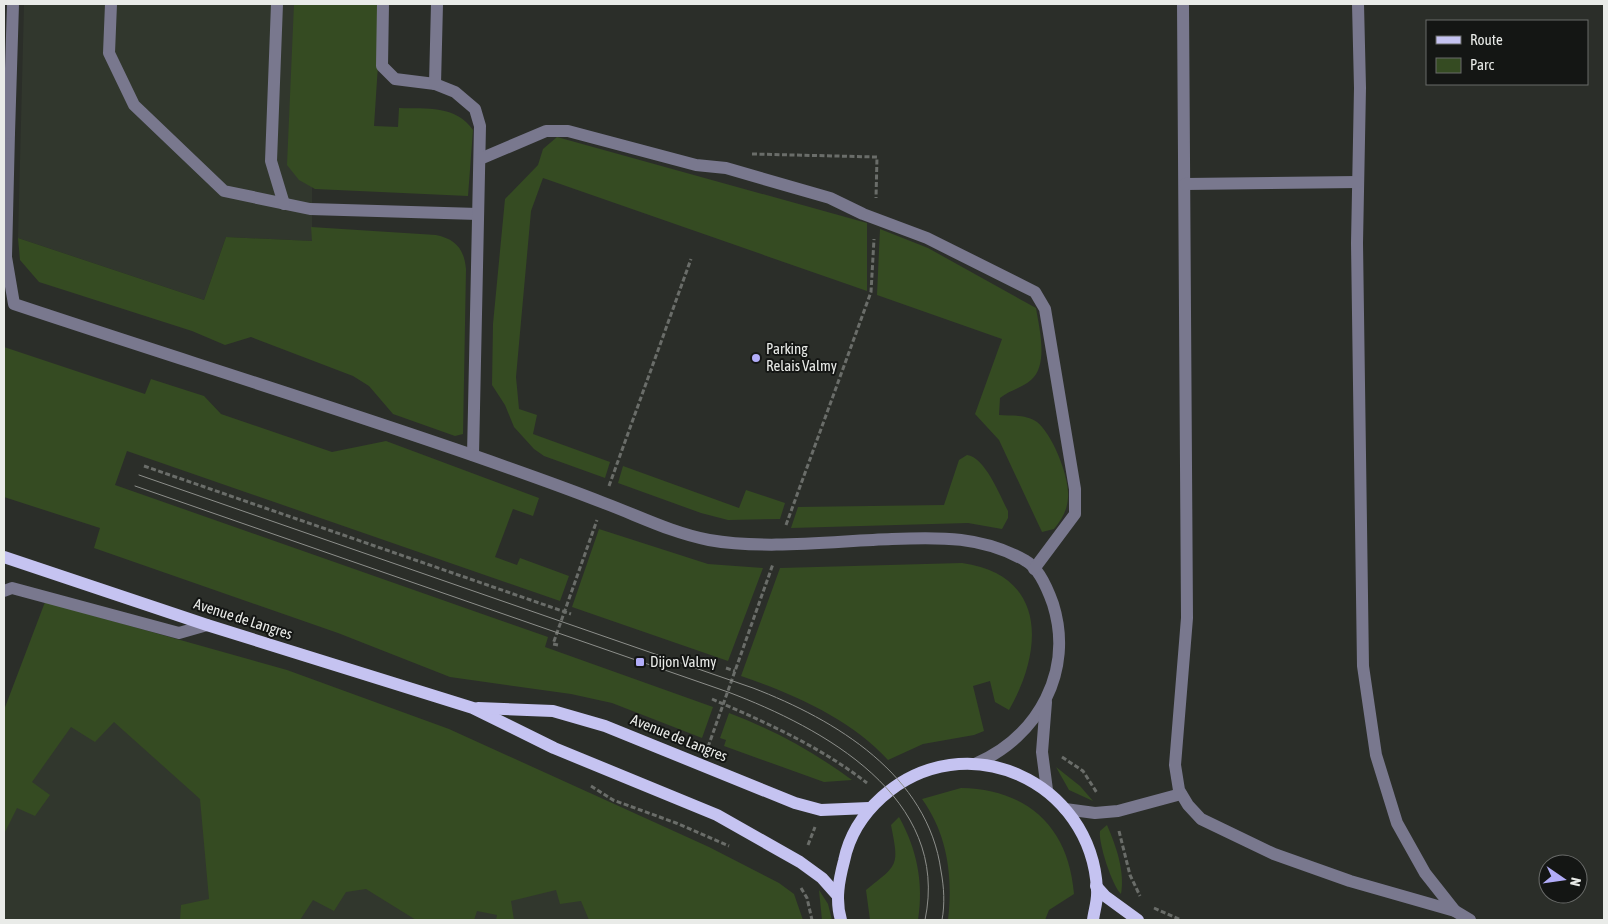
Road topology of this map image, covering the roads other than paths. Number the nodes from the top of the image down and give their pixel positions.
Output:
1 (13, 4) edge
2 (111, 4) edge
3 (277, 4) edge
4 (383, 4) edge
5 (437, 4) edge
6 (1183, 4) edge
7 (1358, 4) edge
8 (435, 84) junction
9 (7, 133) edge
10 (480, 159) junction
11 (1358, 182) junction
12 (1185, 184) junction
13 (284, 204) junction
14 (478, 214) junction
15 (9, 306) edge
16 (473, 456) junction
17 (4, 557) edge
18 (1034, 569) junction
19 (4, 591) edge
20 (207, 625) junction
21 (1046, 702) junction
22 (473, 708) junction
23 (975, 764) junction
24 (1047, 790) junction
25 (1181, 794) junction
26 (870, 808) junction
27 (1065, 809) junction
28 (1096, 886) junction
29 (838, 896) junction
30 (1455, 911) junction
31 (841, 920) edge
32 (1093, 920) edge
33 (1138, 920) edge
34 (1470, 920) edge

1 - 9 street
2 - 13 street
3 - 13 street
4 - 8 street
5 - 8 street
6 - 12 street
7 - 11 street
8 - 10 street
9 - 15 street
10 - 14 street
10 - 18 street
11 - 12 street
11 - 30 street
12 - 25 street
13 - 14 street
14 - 16 street
15 - 16 street
16 - 18 street
17 - 20 main road, Avenue de Langres
18 - 21 street
19 - 20 street
20 - 22 main road, Avenue de Langres
21 - 23 street
21 - 24 street
22 - 26 main road, Avenue de Langres
22 - 29 main road, Avenue de Langres
23 - 24 main road
23 - 26 main road
24 - 27 main road
25 - 27 street
25 - 30 street
26 - 29 main road
27 - 28 main road
28 - 32 main road
28 - 33 main road
29 - 31 main road
30 - 34 street

